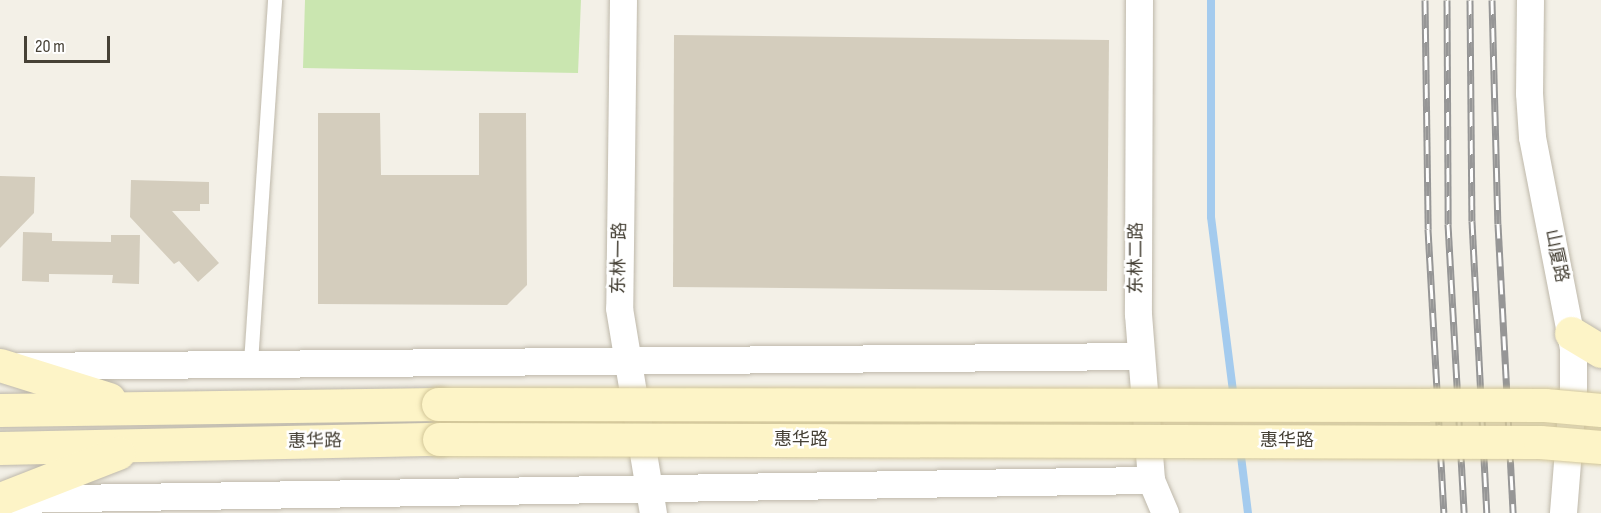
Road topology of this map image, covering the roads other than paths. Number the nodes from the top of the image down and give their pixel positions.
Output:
1 (275, 0) edge
2 (623, 0) edge
3 (1139, 0) edge
4 (1530, 0) edge
5 (1570, 333) junction
6 (1601, 351) edge
7 (1141, 356) junction
8 (628, 360) junction
9 (251, 363) junction
10 (2, 367) edge
11 (137, 408) junction
12 (0, 410) edge
13 (1601, 410) edge
14 (135, 446) junction
15 (1601, 447) edge
16 (0, 448) edge
17 (1568, 454) junction
18 (1601, 464) edge
19 (1151, 480) junction
20 (1, 498) edge
21 (651, 501) edge
22 (1165, 513) edge
23 (1563, 513) edge

1 - 9 lane
2 - 8 street, 东林一路
3 - 7 street, 东林二路
4 - 5 street, 山厦路
5 - 6 main road
5 - 17 street, 山厦路
7 - 8 street
7 - 19 street, 东林二路
8 - 9 street
8 - 21 street, 东林一路
9 - 10 street
10 - 11 main road
11 - 12 main road, 惠华路
11 - 13 main road, 惠华路, bridge
14 - 15 main road, 惠华路, bridge
14 - 16 main road, 惠华路
14 - 20 main road
17 - 18 main road
17 - 23 street, 山厦路
19 - 21 street
19 - 22 street, 东林二路
20 - 21 street

